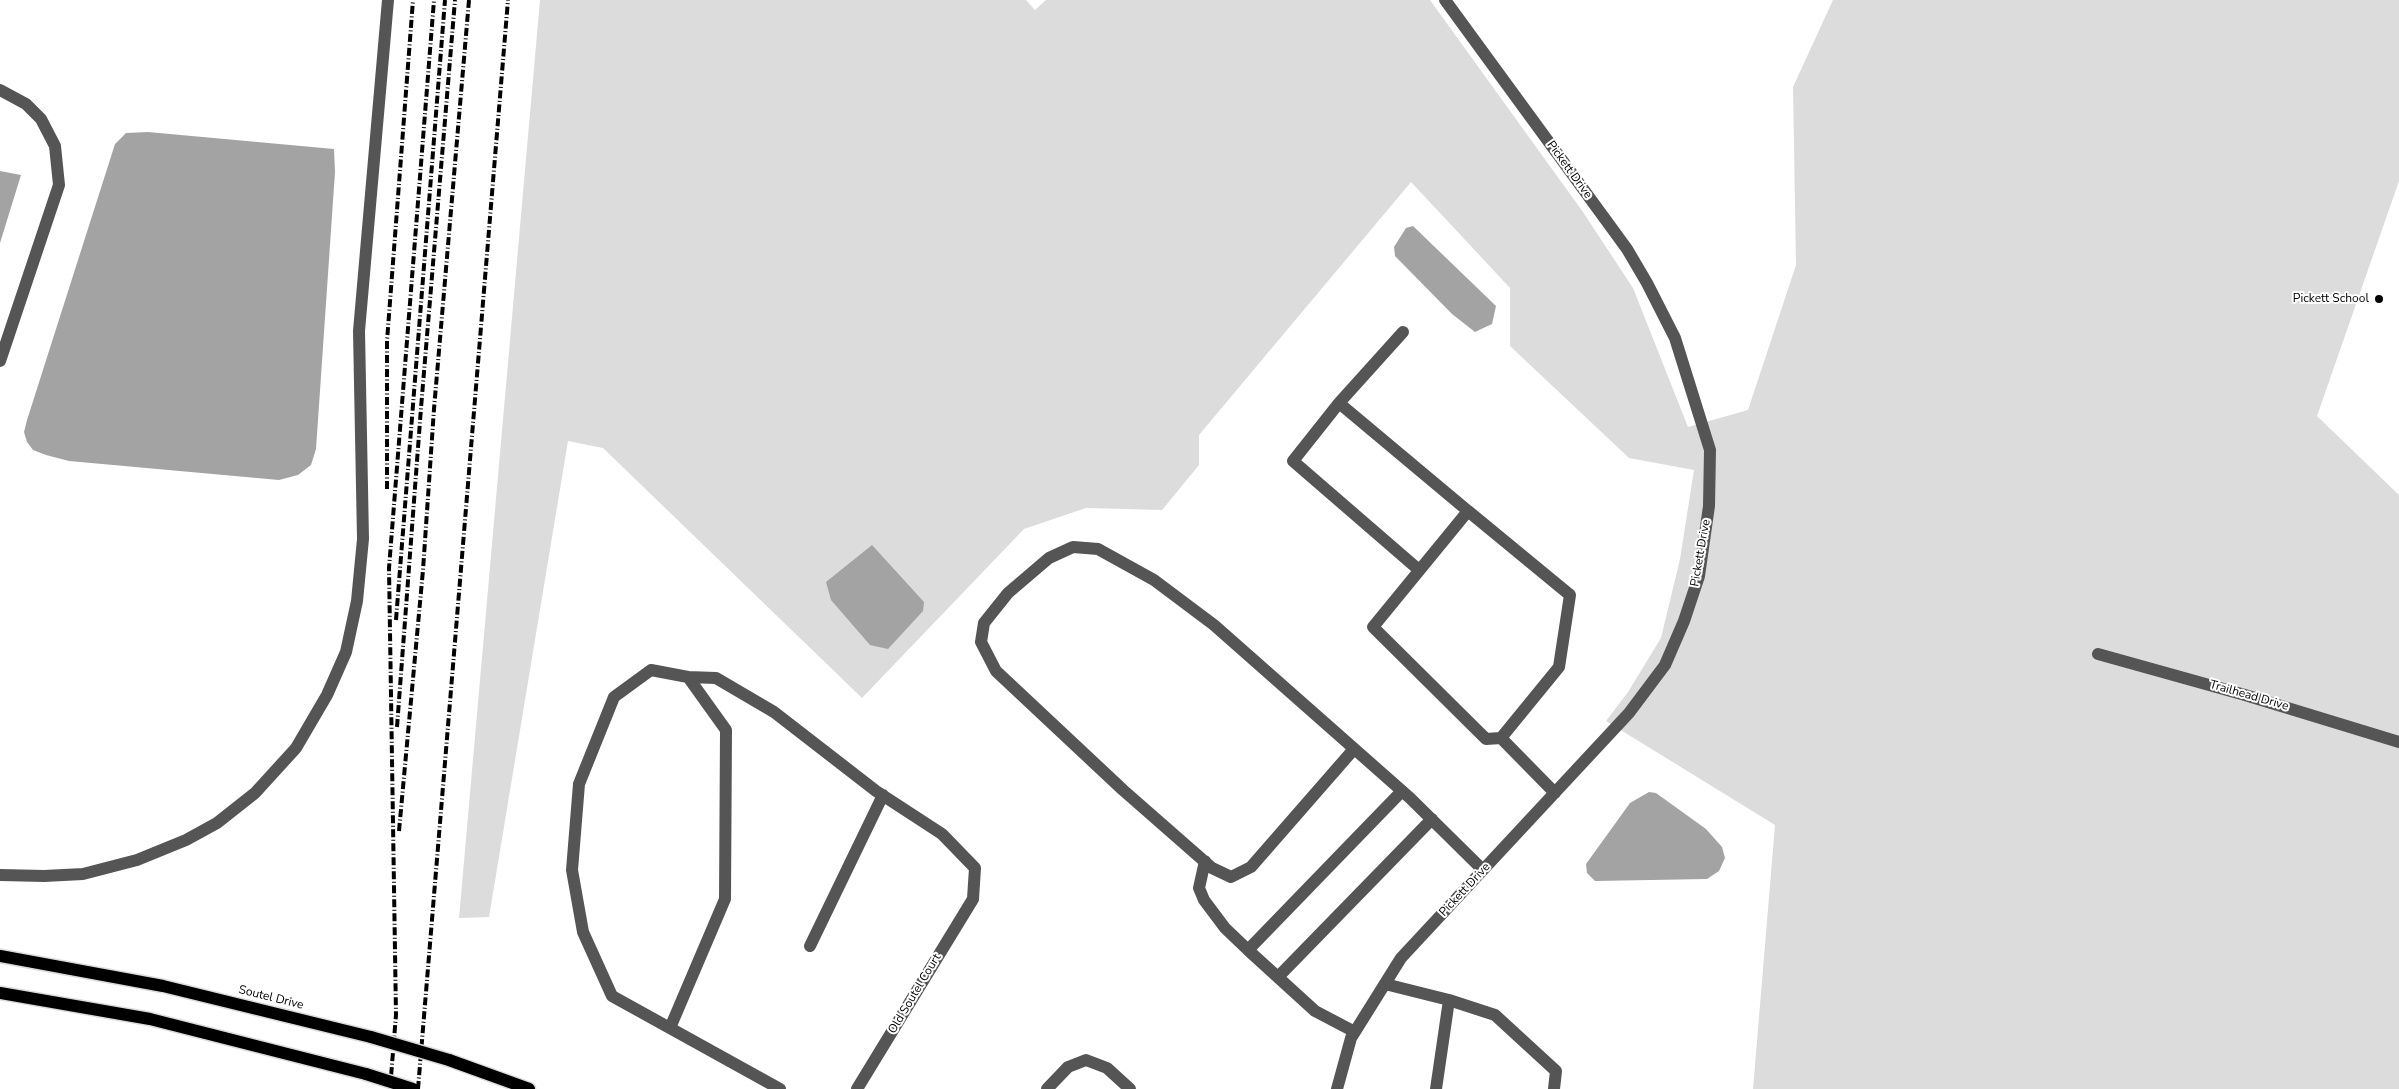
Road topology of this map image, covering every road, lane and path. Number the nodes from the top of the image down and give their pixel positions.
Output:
1 (388, 0) edge
2 (1444, 0) edge
3 (0, 90) edge
4 (1404, 332) dead end
5 (0, 361) edge
6 (1339, 403) junction
7 (1468, 511) junction
8 (1419, 570) junction
9 (2098, 654) dead end
10 (688, 677) junction
11 (2398, 737) edge
12 (1501, 738) junction
13 (1354, 749) junction
14 (1402, 791) junction
15 (1555, 793) junction
16 (883, 795) junction
17 (1432, 819) junction
18 (1205, 861) junction
19 (1483, 870) junction
20 (0, 875) edge
21 (810, 946) dead end
22 (1248, 950) junction
23 (0, 956) edge
24 (1278, 977) junction
25 (1385, 984) junction
26 (0, 993) edge
27 (1449, 1000) junction
28 (670, 1028) junction
29 (1355, 1032) junction
30 (414, 1089) edge
31 (529, 1089) edge
32 (780, 1089) edge
33 (857, 1089) edge
34 (1047, 1089) edge
35 (1130, 1089) edge
36 (1337, 1089) edge
37 (1436, 1089) edge
38 (1554, 1089) edge

1 - 20 street
2 - 15 street, Pickett Drive
3 - 5 street
4 - 6 street
6 - 7 street
6 - 8 street
7 - 8 street
7 - 12 street
8 - 12 street
9 - 11 street, Trailhead Drive
10 - 16 street
10 - 28 street
10 - 28 street
12 - 15 street
13 - 14 street
13 - 18 street
13 - 18 street
14 - 17 street
14 - 22 street
15 - 19 street, Pickett Drive
16 - 21 street
16 - 33 street, Old Soutel Court
17 - 19 street
17 - 24 street
18 - 22 street
19 - 25 street, Pickett Drive
22 - 24 street
23 - 31 main road, Soutel Drive, bridge
24 - 29 street
25 - 27 street
25 - 29 street, Pickett Drive
26 - 30 main road, bridge
27 - 37 street
27 - 38 street
28 - 32 street
29 - 36 street, Pickett Drive
34 - 35 street

